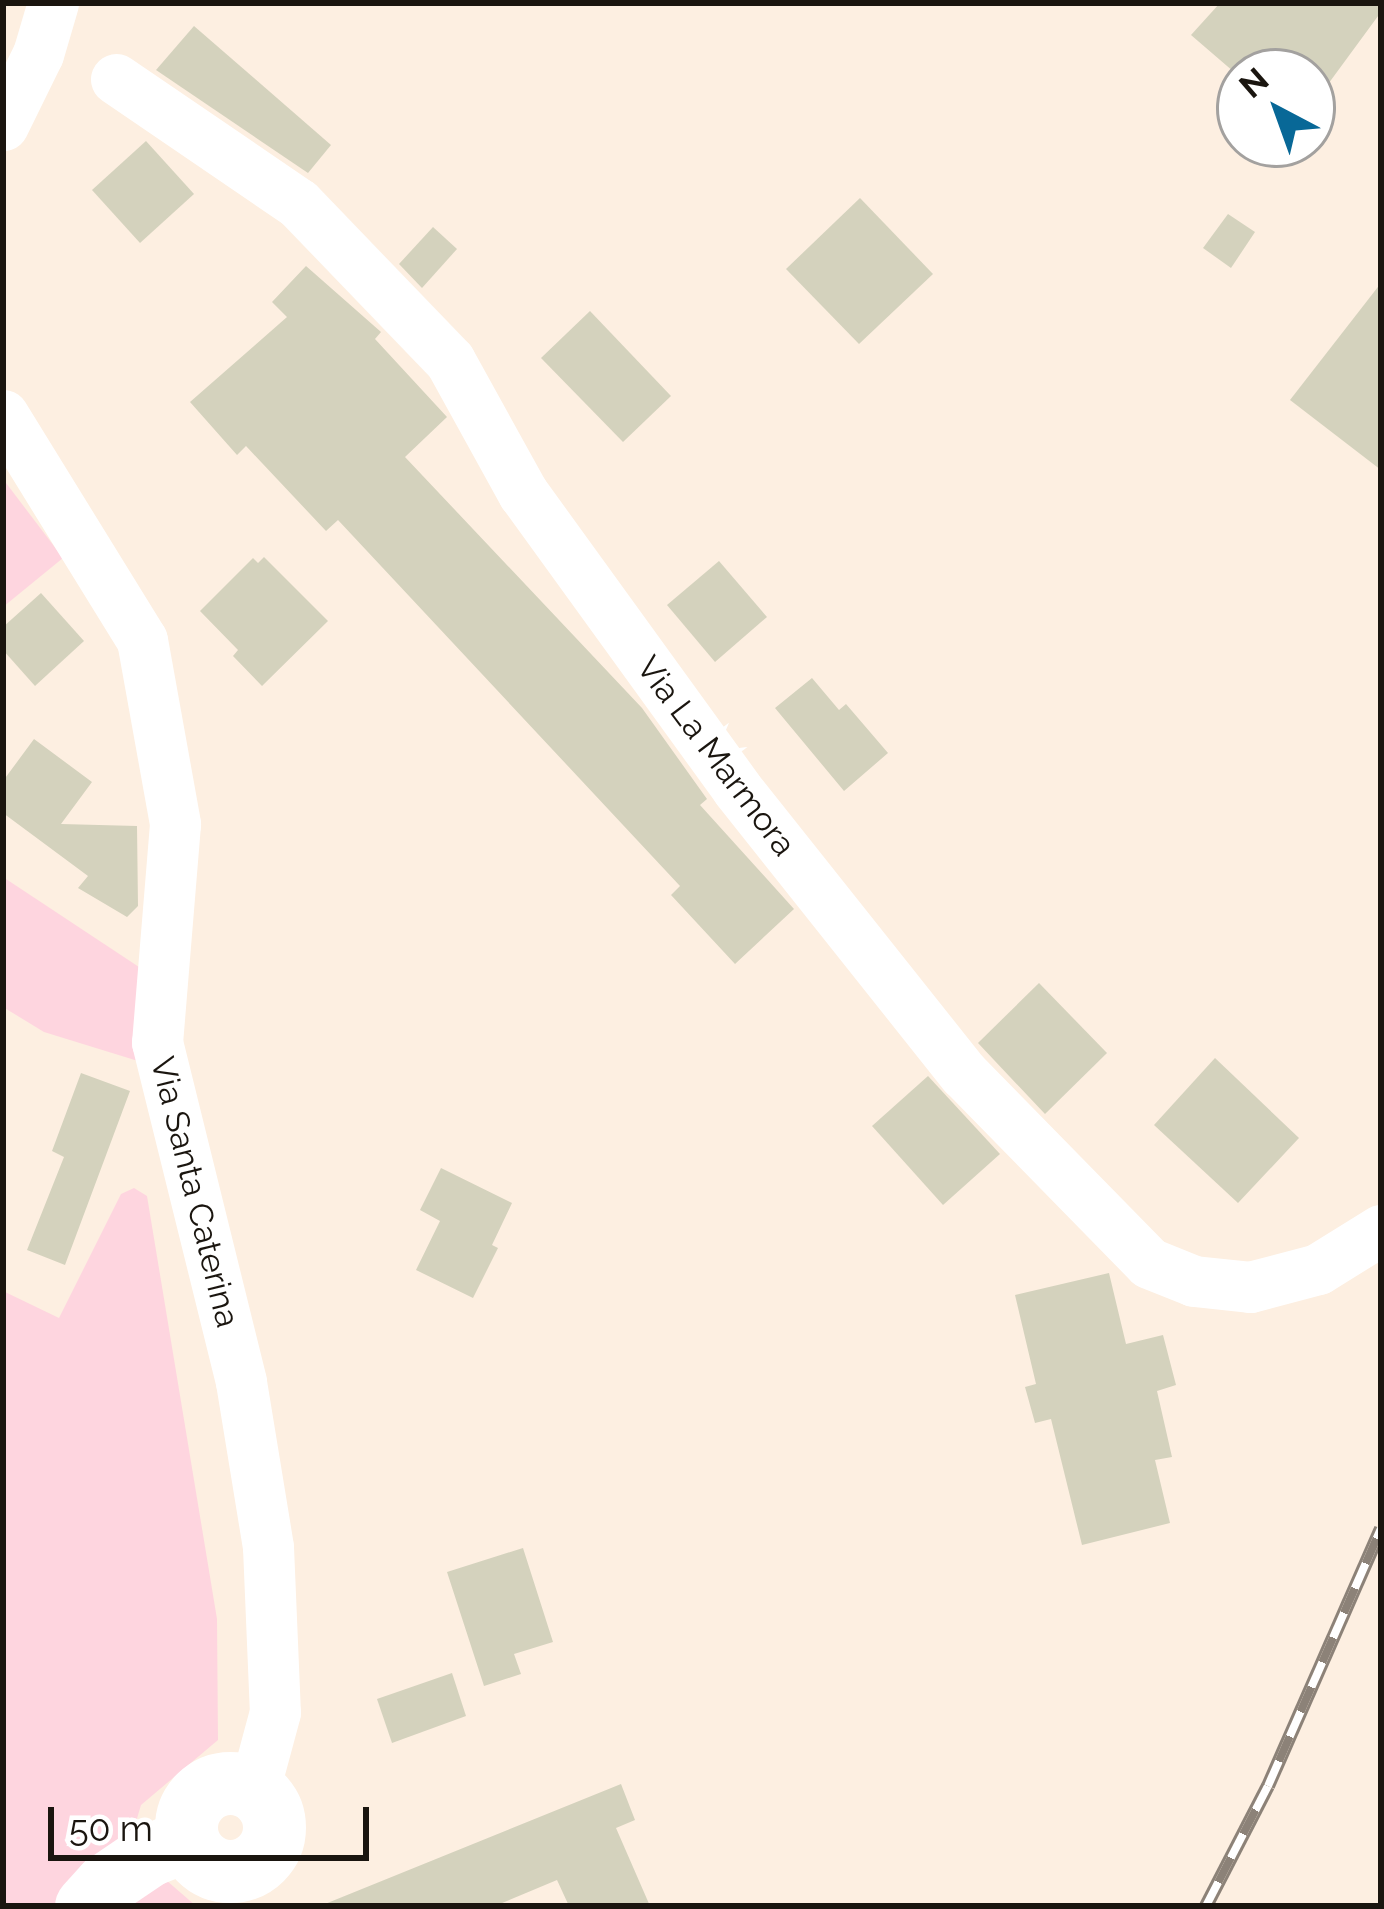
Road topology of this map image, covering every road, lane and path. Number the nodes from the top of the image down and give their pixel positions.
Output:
1 (53, 3) edge
2 (116, 79) dead end
3 (3, 125) edge
4 (3, 415) edge
5 (1381, 1230) edge
6 (254, 1790) junction
7 (187, 1840) junction
8 (272, 1884) edge
9 (86, 1906) edge

1 - 3 street
2 - 5 street, Via La Marmora
4 - 6 street, Via Santa Caterina
6 - 7 street
6 - 8 street
7 - 8 street
7 - 9 street

